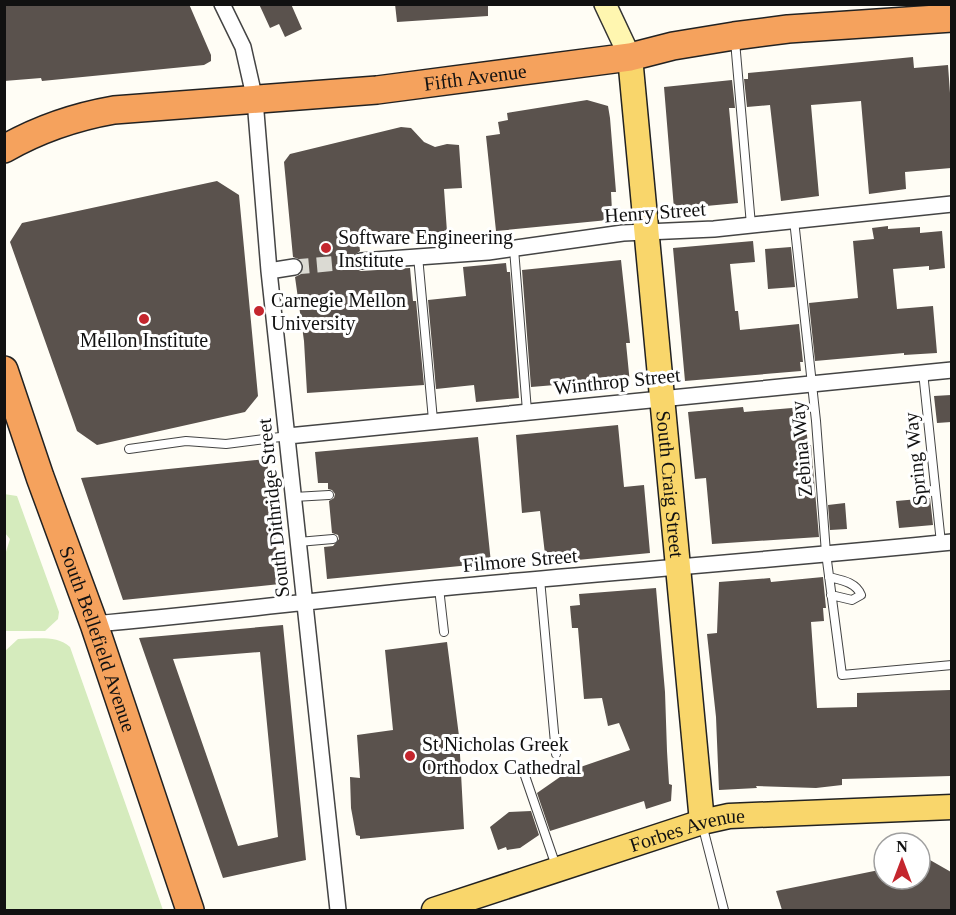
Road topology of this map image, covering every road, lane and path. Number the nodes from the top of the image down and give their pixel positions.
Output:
1 (222, 4) edge
2 (605, 4) edge
3 (951, 18) edge
4 (734, 36) junction
5 (630, 57) junction
6 (255, 100) junction
7 (4, 149) edge
8 (951, 204) edge
9 (794, 220) junction
10 (751, 225) junction
11 (646, 233) junction
12 (514, 249) junction
13 (417, 256) junction
14 (361, 261) tunnel mouth
15 (294, 267) tunnel mouth
16 (269, 271) junction
17 (4, 370) edge
18 (951, 370) edge
19 (923, 372) junction
20 (812, 383) junction
21 (662, 398) junction
22 (527, 411) junction
23 (434, 420) junction
24 (288, 436) junction
25 (129, 449) dead end
26 (329, 495) dead end
27 (294, 497) junction
28 (333, 539) dead end
29 (298, 542) junction
30 (946, 542) edge
31 (826, 553) junction
32 (678, 566) junction
33 (829, 577) junction
34 (540, 579) junction
35 (439, 588) junction
36 (831, 595) junction
37 (304, 603) junction
38 (93, 624) junction
39 (444, 632) dead end
40 (951, 665) edge
41 (556, 754) dead end
42 (523, 770) dead end
43 (951, 807) edge
44 (702, 822) junction
45 (558, 870) junction
46 (190, 910) edge
47 (338, 910) edge
48 (434, 910) edge
49 (724, 910) edge

1 - 6 street, South Dithridge Street
2 - 5 main road
3 - 4 highway, Fifth Avenue
4 - 5 highway, Fifth Avenue
4 - 10 lane
5 - 6 highway, Fifth Avenue
5 - 11 main road, South Craig Street
6 - 7 highway, Fifth Avenue
6 - 16 street, South Dithridge Street
8 - 9 street, Henry Street
9 - 10 street, Henry Street
9 - 20 lane, Zebina Way
10 - 11 street, Henry Street
11 - 12 street, Henry Street
11 - 21 main road, South Craig Street
12 - 13 street, Henry Street
12 - 22 lane
13 - 14 street, Henry Street
13 - 23 lane
15 - 16 street
16 - 24 street, South Dithridge Street
17 - 38 highway, South Bellefield Avenue
18 - 19 street, Winthrop Street
19 - 20 street, Winthrop Street
19 - 30 lane, Spring Way
20 - 21 street, Winthrop Street
20 - 31 lane, Zebina Way
21 - 22 street, Winthrop Street
21 - 32 main road, South Craig Street
22 - 23 street, Winthrop Street
23 - 24 street, Winthrop Street
24 - 25 lane
24 - 27 street, South Dithridge Street
26 - 27 lane
27 - 29 street, South Dithridge Street
28 - 29 lane
29 - 37 street, South Dithridge Street
30 - 31 street, Filmore Street
31 - 32 street, Filmore Street
31 - 33 lane, Zebina Way
32 - 34 street, Filmore Street
32 - 44 main road, South Craig Street
33 - 36 lane, Zebina Way
33 - 36 lane
34 - 35 street, Filmore Street
34 - 41 lane
35 - 37 street, Filmore Street
35 - 39 lane
36 - 40 lane, Zebina Way
37 - 38 street, Filmore Street
37 - 47 street, South Dithridge Street
38 - 46 highway, South Bellefield Avenue
42 - 45 lane
43 - 44 main road, Forbes Avenue
44 - 45 main road, Forbes Avenue
44 - 49 lane, South Craig Street
45 - 48 main road, Forbes Avenue

